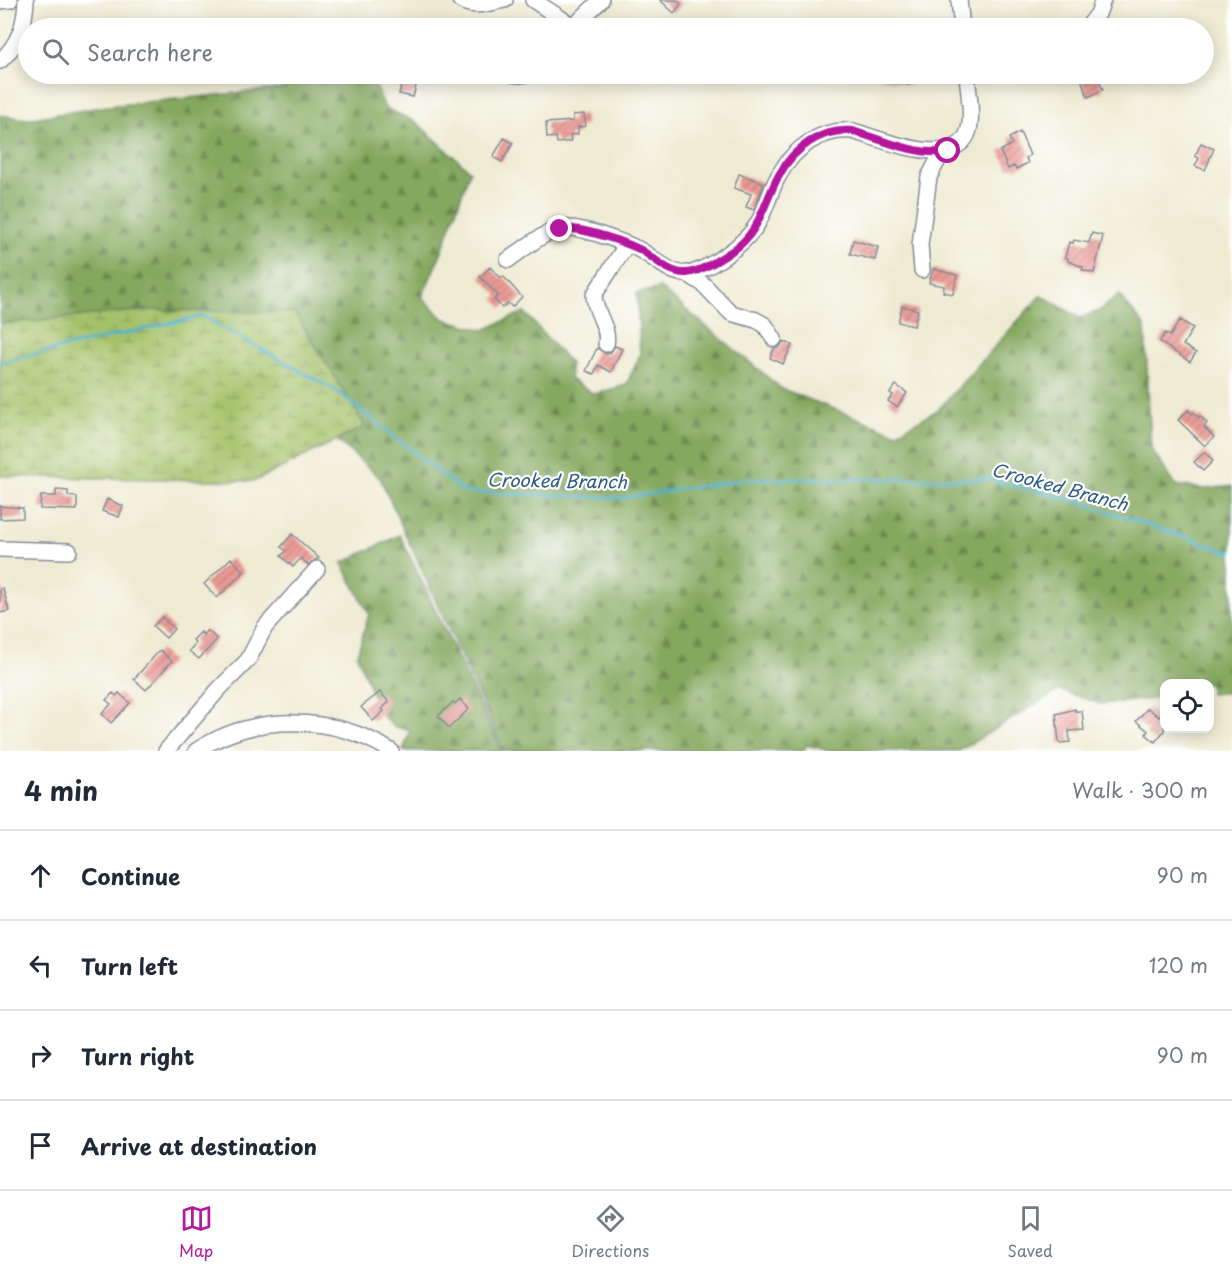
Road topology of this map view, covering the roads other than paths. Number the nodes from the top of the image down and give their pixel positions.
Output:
1 (10, 0) edge
2 (26, 0) edge
3 (460, 0) edge
4 (505, 0) edge
5 (533, 0) edge
6 (601, 0) edge
7 (959, 0) edge
8 (1103, 0) edge
9 (0, 1) edge
10 (24, 18) edge
11 (559, 18) edge
12 (583, 18) edge
13 (961, 18) edge
14 (1095, 18) edge
15 (18, 39) edge
16 (0, 61) edge
17 (968, 84) edge
18 (942, 152) junction
19 (627, 244) junction
20 (508, 260) dead end
21 (922, 270) dead end
22 (687, 273) junction
23 (774, 339) dead end
24 (606, 344) dead end
25 (0, 549) edge
26 (69, 550) dead end
27 (317, 569) dead end
28 (204, 749) edge
29 (166, 751) edge
30 (390, 751) edge

1 - 9 street
2 - 10 street
3 - 4 street
5 - 11 street
6 - 12 street
7 - 13 street
8 - 14 street
15 - 16 street
17 - 18 street
18 - 21 street
18 - 22 street
19 - 20 street
19 - 22 street
19 - 24 street
22 - 23 street
25 - 26 street
27 - 29 street
28 - 30 street

